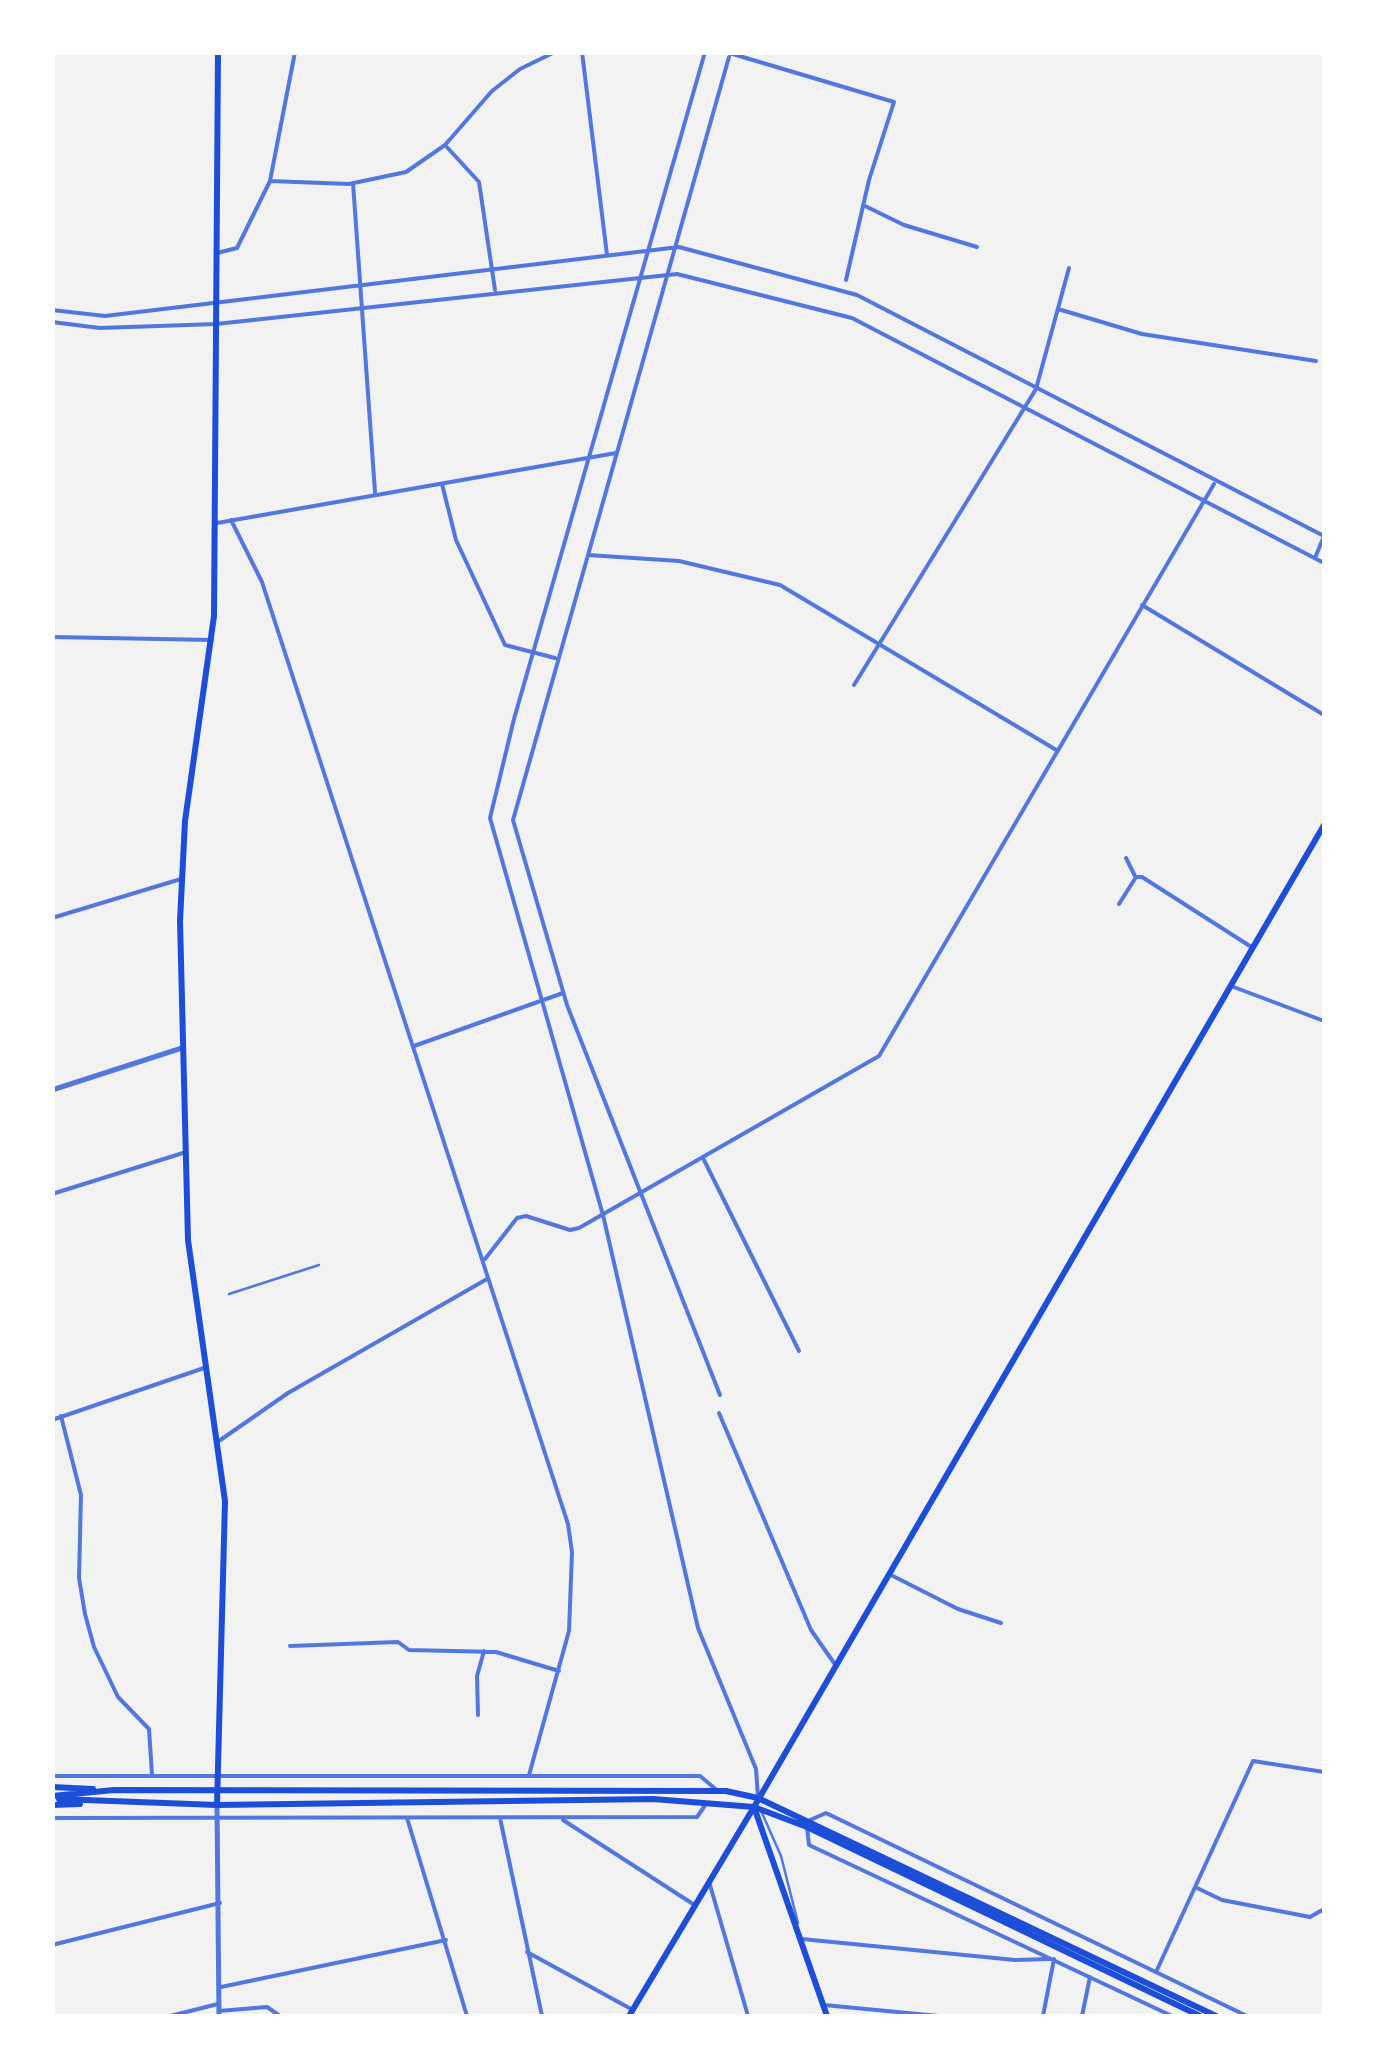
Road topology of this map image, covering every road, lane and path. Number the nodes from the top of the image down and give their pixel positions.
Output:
1 (218, 52) edge
2 (295, 52) edge
3 (555, 52) edge
4 (582, 52) edge
5 (705, 52) edge
6 (728, 54) edge
7 (445, 145) junction
8 (270, 181) junction
9 (353, 184) junction
10 (863, 205) junction
11 (977, 246) dead end
12 (676, 247) junction
13 (649, 250) junction
14 (217, 252) junction
15 (607, 255) junction
16 (1070, 268) dead end
17 (492, 269) junction
18 (642, 274) junction
19 (668, 274) junction
20 (846, 280) dead end
21 (361, 284) junction
22 (495, 292) junction
23 (216, 302) junction
24 (362, 307) junction
25 (1058, 309) junction
26 (52, 310) edge
27 (52, 322) edge
28 (216, 324) junction
29 (1316, 361) dead end
30 (1036, 389) junction
31 (1025, 408) junction
32 (616, 453) junction
33 (591, 454) junction
34 (1215, 482) junction
35 (442, 484) junction
36 (375, 492) junction
37 (1204, 502) junction
38 (231, 520) junction
39 (214, 523) junction
40 (1324, 536) edge
41 (588, 555) junction
42 (1316, 558) junction
43 (1324, 563) edge
44 (1142, 605) junction
45 (52, 637) edge
46 (212, 640) junction
47 (880, 645) junction
48 (533, 652) junction
49 (557, 658) junction
50 (854, 686) dead end
51 (1324, 715) edge
52 (1058, 751) junction
53 (1324, 825) edge
54 (1126, 858) dead end
55 (1136, 878) junction
56 (181, 879) junction
57 (1118, 904) dead end
58 (52, 918) edge
59 (1252, 948) junction
60 (1230, 986) junction
61 (563, 993) junction
62 (539, 1001) junction
63 (1324, 1021) edge
64 (414, 1046) junction
65 (182, 1048) junction
66 (52, 1090) edge
67 (184, 1153) junction
68 (704, 1160) junction
69 (52, 1194) edge
70 (643, 1195) junction
71 (604, 1215) junction
72 (485, 1258) junction
73 (319, 1265) dead end
74 (487, 1279) junction
75 (229, 1294) dead end
76 (799, 1351) dead end
77 (208, 1366) junction
78 (720, 1395) dead end
79 (719, 1413) dead end
80 (61, 1416) junction
81 (52, 1420) edge
82 (219, 1441) junction
83 (887, 1574) junction
84 (1001, 1623) dead end
85 (290, 1646) dead end
86 (484, 1651) junction
87 (834, 1664) junction
88 (558, 1671) junction
89 (478, 1715) dead end
90 (1324, 1772) edge
91 (152, 1775) junction
92 (530, 1775) junction
93 (52, 1776) edge
94 (218, 1776) junction
95 (52, 1786) edge
96 (114, 1790) junction
97 (718, 1790) junction
98 (218, 1792) junction
99 (758, 1798) junction
100 (52, 1800) edge
101 (708, 1801) junction
102 (217, 1805) junction
103 (754, 1807) junction
104 (218, 1817) junction
105 (52, 1818) edge
106 (407, 1818) junction
107 (500, 1818) junction
108 (558, 1818) junction
109 (808, 1824) junction
110 (708, 1881) junction
111 (1195, 1888) junction
112 (220, 1903) junction
113 (694, 1905) junction
114 (1324, 1909) edge
115 (802, 1939) junction
116 (446, 1940) junction
117 (52, 1945) edge
118 (527, 1952) junction
119 (1054, 1959) junction
120 (1155, 1974) junction
121 (1090, 1977) junction
122 (220, 1988) junction
123 (824, 2005) junction
124 (219, 2010) edge
125 (631, 2013) edge
126 (170, 2016) edge
127 (280, 2016) edge
128 (467, 2016) edge
129 (542, 2016) edge
130 (748, 2016) edge
131 (827, 2016) edge
132 (939, 2016) edge
133 (1044, 2016) edge
134 (1082, 2016) edge
135 (1172, 2016) edge
136 (1200, 2016) edge
137 (1216, 2016) edge
138 (1247, 2016) edge

1 - 14 main road
2 - 8 street
3 - 7 street
4 - 15 street
5 - 13 street
6 - 10 street
6 - 12 street
7 - 9 street
7 - 17 street
8 - 9 street
8 - 14 street
9 - 21 street
10 - 11 street
10 - 20 street
12 - 13 street
12 - 19 street
12 - 30 street
13 - 15 street
13 - 18 street
14 - 23 main road
15 - 17 street
16 - 25 street
17 - 21 street
17 - 22 street
18 - 19 street
18 - 22 street
18 - 33 street
19 - 31 street
19 - 32 street
21 - 23 street
21 - 24 street
22 - 24 street
23 - 26 street
23 - 28 main road
24 - 28 street
24 - 36 street
25 - 29 street
25 - 30 street
27 - 28 street
28 - 39 main road
30 - 31 street
30 - 34 street
31 - 37 street
31 - 47 street
32 - 33 street
32 - 41 street
33 - 35 street
33 - 48 street
34 - 37 street
34 - 40 street
35 - 36 street
35 - 48 street
36 - 38 street
37 - 42 street
37 - 44 street
38 - 39 street
38 - 64 street
39 - 46 main road
40 - 42 street
41 - 47 street
41 - 49 street
42 - 43 street
44 - 51 street
44 - 52 street
45 - 46 street
46 - 56 main road
47 - 50 street
47 - 52 street
48 - 49 street
48 - 62 street
49 - 61 street
52 - 68 street
53 - 59 main road
54 - 55 street
55 - 57 street
55 - 59 street
56 - 58 street
56 - 65 main road
59 - 60 main road
60 - 63 street
60 - 83 main road
61 - 62 street
61 - 70 street
62 - 64 street
62 - 71 street
64 - 72 street
65 - 66 street
65 - 67 main road
67 - 69 street
67 - 77 main road
68 - 70 street
68 - 76 street
70 - 71 street
70 - 78 street
71 - 72 street
71 - 99 street
72 - 74 street
73 - 75 lane
74 - 82 street
74 - 88 street
77 - 80 street
77 - 82 main road
79 - 87 street
80 - 81 street
80 - 91 street
82 - 94 main road
83 - 84 street
83 - 87 main road
85 - 86 street
86 - 88 street
86 - 89 street
87 - 99 main road
88 - 92 street
90 - 111 street
91 - 93 street
91 - 94 street
92 - 94 street
92 - 97 street
94 - 98 main road
95 - 96 main road
96 - 98 main road
96 - 100 main road
97 - 98 main road
97 - 99 main road
98 - 102 main road
99 - 103 main road
99 - 109 main road
100 - 102 main road
101 - 102 main road
101 - 103 main road
101 - 108 street
102 - 104 street
103 - 109 main road
103 - 110 main road
103 - 115 main road
104 - 105 street
104 - 106 street
104 - 112 street
106 - 107 street
106 - 116 street
107 - 108 street
107 - 118 street
108 - 113 street
109 - 119 street
109 - 120 street
109 - 136 main road
109 - 137 main road
110 - 113 main road
110 - 130 street
111 - 114 street
111 - 120 street
112 - 117 street
112 - 122 street
113 - 125 main road
115 - 119 street
115 - 123 main road
116 - 122 street
116 - 128 street
118 - 125 street
118 - 129 street
119 - 121 street
119 - 133 street
120 - 138 street
121 - 134 street
121 - 135 street
122 - 124 street
123 - 131 main road
123 - 132 street
124 - 126 street
124 - 127 street

